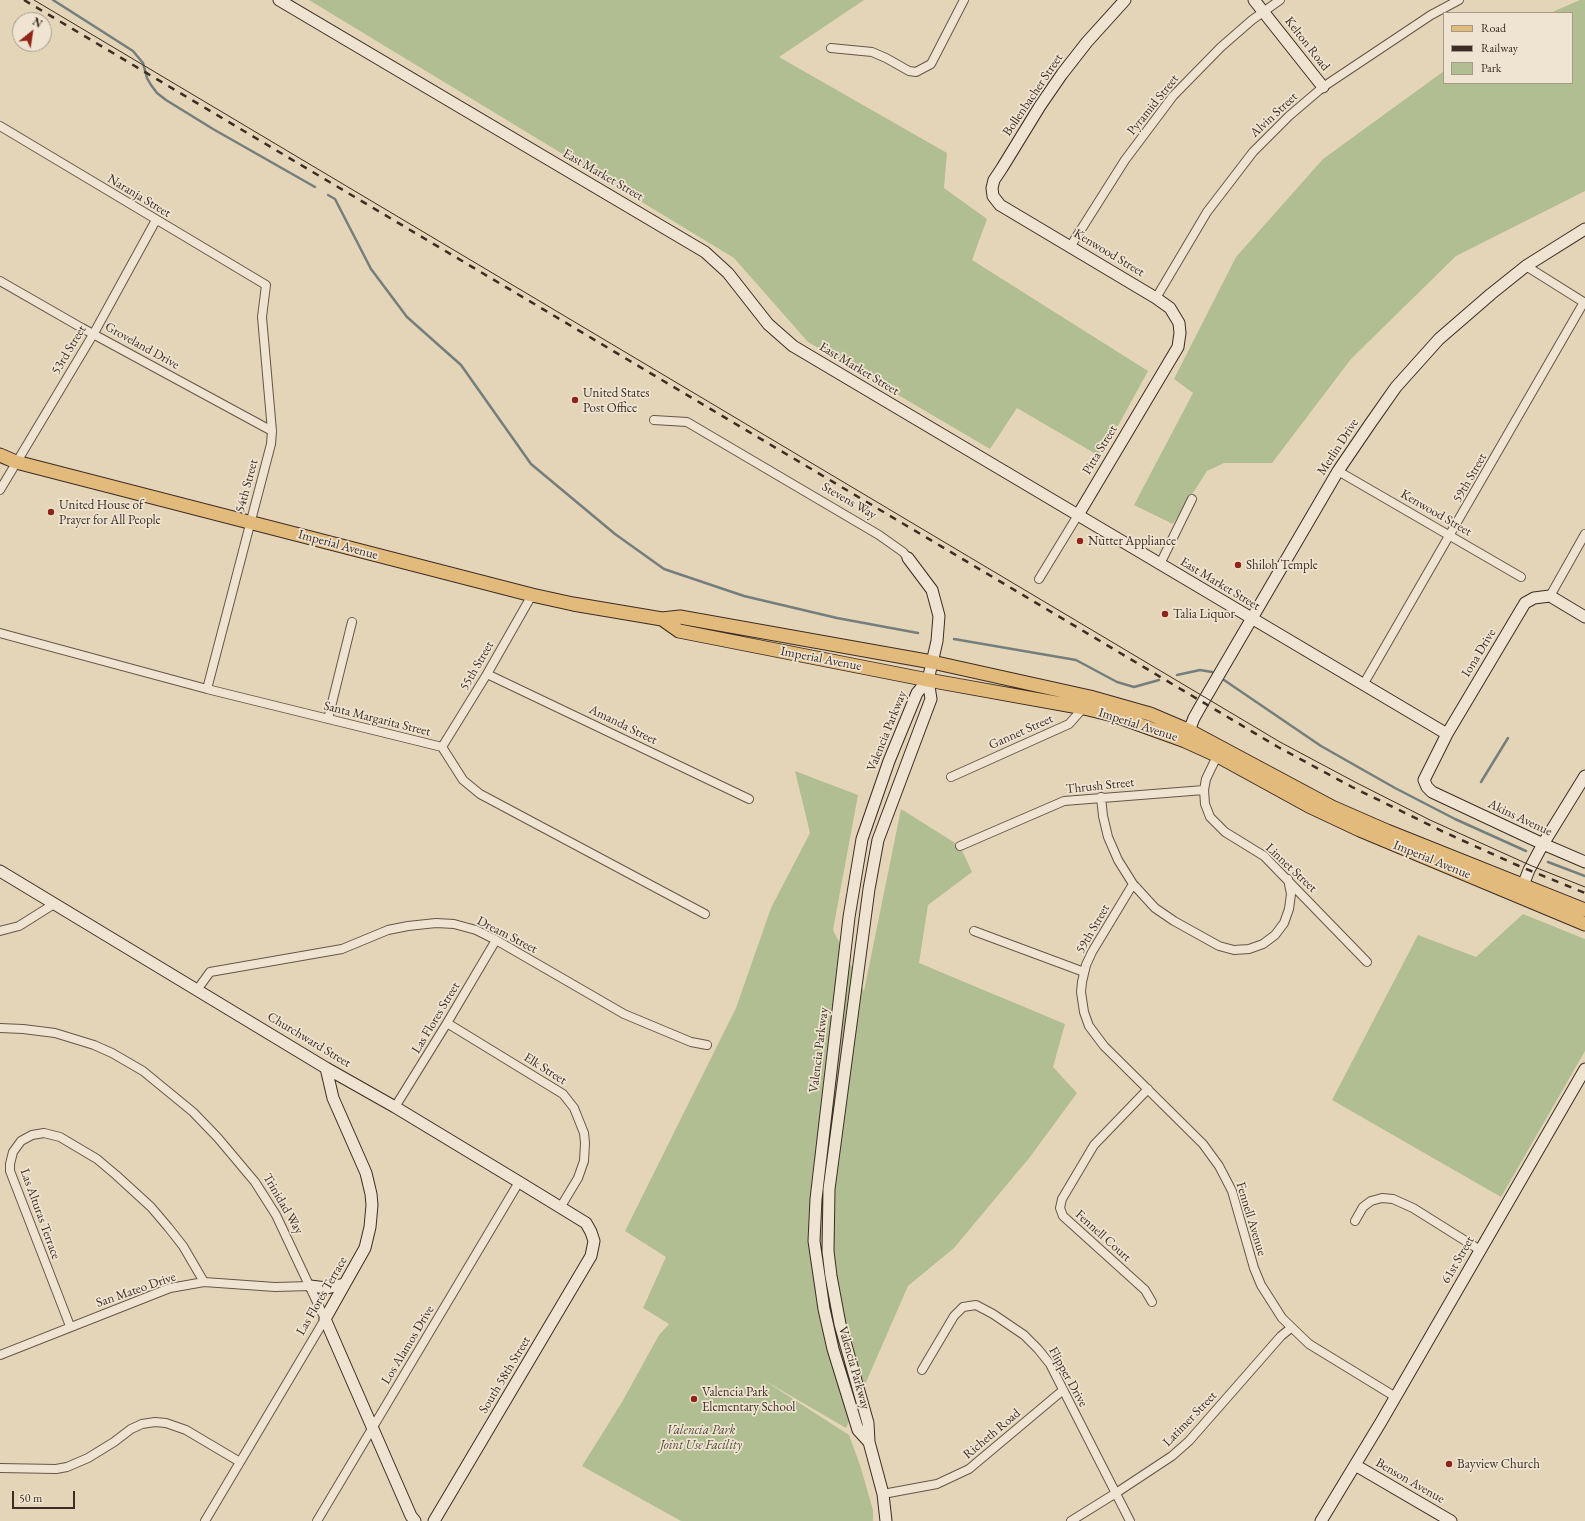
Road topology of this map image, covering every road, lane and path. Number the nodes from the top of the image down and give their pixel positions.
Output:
1 (279, 0) edge
2 (964, 0) edge
3 (1254, 0) edge
4 (1280, 0) edge
5 (1459, 0) edge
6 (1122, 1) edge
7 (1263, 12) junction
8 (831, 48) dead end
9 (1323, 87) junction
10 (0, 126) edge
11 (1008, 211) joint
12 (156, 220) junction
13 (1585, 229) edge
14 (1070, 247) junction
15 (1526, 266) junction
16 (0, 281) edge
17 (266, 285) joint
18 (1156, 298) junction
19 (1585, 302) edge
20 (94, 333) junction
21 (1180, 333) joint
22 (654, 420) dead end
23 (272, 431) junction
24 (0, 455) edge
25 (0, 461) edge
26 (16, 462) junction
27 (1338, 471) junction
28 (0, 490) edge
29 (1192, 499) dead end
30 (1078, 515) junction
31 (250, 522) junction
32 (1585, 534) edge
33 (1450, 537) junction
34 (908, 558) joint
35 (1160, 564) junction
36 (1521, 577) dead end
37 (1039, 579) dead end
38 (532, 595) junction
39 (1550, 596) junction
40 (1585, 618) edge
41 (662, 619) junction
42 (1253, 619) junction
43 (352, 622) dead end
44 (0, 633) edge
45 (932, 662) junction
46 (487, 674) junction
47 (928, 680) junction
48 (1364, 685) junction
49 (207, 689) junction
50 (1087, 702) junction
51 (328, 719) junction
52 (1447, 734) junction
53 (1188, 736) junction
54 (442, 747) junction
55 (1219, 751) junction
56 (951, 776) dead end
57 (1585, 776) edge
58 (1204, 790) junction
59 (1101, 797) junction
60 (1444, 797) joint
61 (749, 799) dead end
62 (1543, 844) junction
63 (960, 846) dead end
64 (1585, 862) edge
65 (0, 871) edge
66 (1288, 879) junction
67 (1133, 884) junction
68 (1521, 890) junction
69 (54, 904) junction
70 (1585, 910) edge
71 (705, 914) dead end
72 (1585, 924) edge
73 (0, 931) edge
74 (974, 931) dead end
75 (496, 940) junction
76 (1367, 962) dead end
77 (1084, 972) junction
78 (197, 990) junction
79 (1084, 1012) joint
80 (447, 1023) junction
81 (0, 1028) edge
82 (707, 1045) dead end
83 (326, 1068) junction
84 (1585, 1069) edge
85 (1148, 1089) junction
86 (395, 1107) junction
87 (519, 1182) junction
88 (560, 1208) junction
89 (1355, 1221) dead end
90 (594, 1241) joint
91 (1480, 1250) junction
92 (204, 1282) junction
93 (344, 1284) junction
94 (310, 1286) junction
95 (1152, 1302) dead end
96 (325, 1319) junction
97 (70, 1326) junction
98 (1290, 1328) junction
99 (0, 1355) edge
100 (922, 1370) dead end
101 (1062, 1391) junction
102 (1394, 1396) junction
103 (372, 1429) junction
104 (869, 1442) junction
105 (240, 1462) junction
106 (1355, 1465) junction
107 (0, 1468) edge
108 (1116, 1493) junction
109 (883, 1494) junction
110 (205, 1521) edge
111 (318, 1521) edge
112 (415, 1521) edge
113 (434, 1521) edge
114 (886, 1521) edge
115 (1070, 1521) edge
116 (1130, 1521) edge
117 (1321, 1521) edge
118 (1451, 1521) edge

1 - 30 street, East Market Street
2 - 8 street
3 - 7 street, Kelton Road
4 - 7 street, Pyramid Street
5 - 9 street, Alvin Street
6 - 11 street, Bollenbacher Street
7 - 9 street, Kelton Road
7 - 14 street, Pyramid Street
9 - 18 street, Alvin Street
10 - 12 street, Naranja Street
11 - 14 street, Kenwood Street
12 - 17 street, Naranja Street
12 - 20 street, 53rd Street
13 - 15 street, Merlin Drive
14 - 18 street, Kenwood Street
15 - 19 street
15 - 27 street, Merlin Drive
16 - 20 street, Groveland Drive
17 - 23 street, 54th Street
18 - 21 street, Kenwood Street
19 - 33 street, 59th Street
20 - 23 street, Groveland Drive
20 - 26 street, 53rd Street
21 - 30 street, Pitta Street
22 - 34 street, Stevens Way
23 - 31 street, 54th Street
24 - 26 main road, Imperial Avenue
25 - 26 main road, Imperial Avenue
26 - 28 street, 53rd Street
26 - 31 main road, Imperial Avenue
27 - 33 street, Kenwood Street
27 - 42 street, Merlin Drive
29 - 35 street
30 - 35 street, East Market Street
30 - 37 street, Pitta Street
31 - 38 main road, Imperial Avenue
31 - 49 street, 54th Street
32 - 39 street
33 - 36 street, Kenwood Street
33 - 48 street, 59th Street
34 - 45 street, Stevens Way
35 - 42 street, East Market Street
38 - 41 main road, Imperial Avenue
38 - 46 street, 55th Street
39 - 40 street
39 - 52 street, Iona Drive
41 - 45 main road, Imperial Avenue
41 - 47 main road, Imperial Avenue
42 - 48 street, East Market Street
42 - 53 street, Merlin Drive
43 - 51 street
44 - 49 street, Santa Margarita Street
45 - 47 street, Stevens Way
45 - 50 main road, Imperial Avenue
46 - 54 street, 55th Street
46 - 61 street, Amanda Street
47 - 50 main road, Imperial Avenue
47 - 104 street, Valencia Parkway
47 - 104 street, Valencia Parkway
48 - 52 street, East Market Street
49 - 51 street, Santa Margarita Street
50 - 53 main road, Imperial Avenue
50 - 56 street, Gannet Street
51 - 54 street, Santa Margarita Street
52 - 60 street, Iona Drive
53 - 55 main road, Imperial Avenue
54 - 71 street, Santa Margarita Street
55 - 58 street, Linnet Street
55 - 68 main road, Imperial Avenue
57 - 62 street
58 - 59 street, Thrush Street
58 - 66 street, Linnet Street
59 - 63 street, Thrush Street
59 - 67 street
60 - 62 street, Akins Avenue
62 - 64 street, Akins Avenue
62 - 68 street
65 - 69 street, Churchward Street
66 - 67 street
66 - 76 street, Linnet Street
67 - 77 street, 59th Street
68 - 70 main road, Imperial Avenue
68 - 72 main road, Imperial Avenue
69 - 73 street
69 - 78 street, Churchward Street
74 - 77 street
75 - 78 street, Dream Street
75 - 80 street, Las Flores Street
75 - 82 street, Dream Street
77 - 79 street, 59th Street
78 - 83 street, Churchward Street
79 - 85 street, Fennell Avenue
80 - 86 street, Las Flores Street
80 - 88 street, Elk Street
81 - 94 street, Trinidad Way
83 - 86 street, Churchward Street
83 - 93 street, Las Flores Terrace
84 - 91 street, 61st Street
85 - 95 street, Fennell Court
85 - 98 street, Fennell Avenue
86 - 87 street, Churchward Street
87 - 88 street, Churchward Street
87 - 103 street, Los Alamos Drive
88 - 90 street, Churchward Street
89 - 91 street
90 - 113 street, South 58th Street
91 - 102 street, 61st Street
92 - 94 street, San Mateo Drive
92 - 97 street, San Mateo Drive
92 - 97 street, Las Alturas Terrace
93 - 94 street
93 - 96 street, Las Flores Terrace
94 - 96 street, Trinidad Way
96 - 103 street, Trinidad Way
96 - 105 street, Las Flores Terrace
97 - 99 street, San Mateo Drive
98 - 102 street, Fennell Avenue
98 - 108 street, Latimer Street
100 - 101 street, Flipper Drive
101 - 108 street, Flipper Drive
101 - 109 street, Richeth Road
102 - 106 street, 61st Street
103 - 111 street, Los Alamos Drive
103 - 112 street, Trinidad Way
104 - 109 street, Valencia Parkway
105 - 107 street
105 - 110 street, Las Flores Terrace
106 - 117 street, 61st Street
106 - 118 street, Benson Avenue
108 - 115 street, Latimer Street
108 - 116 street, Flipper Drive
109 - 114 street, Valencia Parkway

